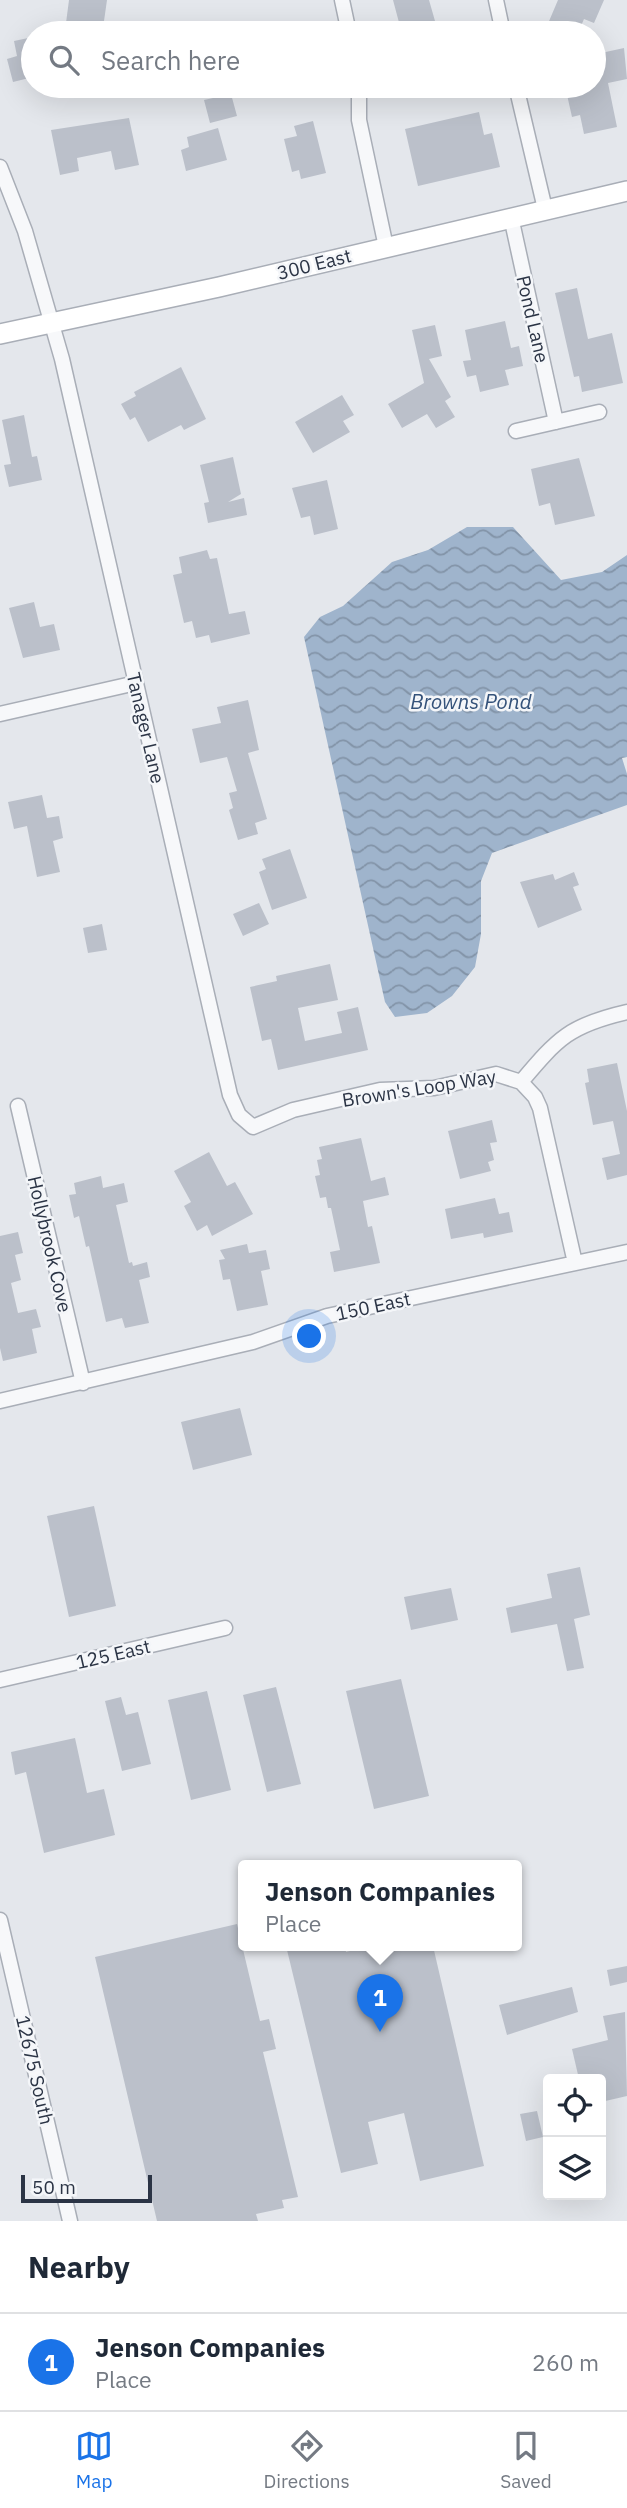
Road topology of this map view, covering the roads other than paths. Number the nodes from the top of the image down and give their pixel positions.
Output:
1 (342, 0) edge
2 (496, 0) edge
3 (346, 21) edge
4 (500, 21) edge
5 (359, 98) edge
6 (519, 98) edge
7 (0, 167) edge
8 (627, 191) edge
9 (545, 209) junction
10 (511, 217) junction
11 (386, 247) junction
12 (50, 323) junction
13 (0, 334) edge
14 (599, 412) dead end
15 (556, 422) junction
16 (516, 431) dead end
17 (136, 683) junction
18 (0, 714) edge
19 (627, 1013) edge
20 (520, 1082) junction
21 (18, 1106) dead end
22 (253, 1127) joint
23 (627, 1252) edge
24 (575, 1263) junction
25 (83, 1383) junction
26 (0, 1401) edge
27 (225, 1628) dead end
28 (0, 1680) edge
29 (0, 1920) edge
30 (69, 2221) edge

1 - 3 street
2 - 4 street
5 - 11 street
6 - 9 street
7 - 12 street, Tanager Lane
8 - 9 main road, 300 East
9 - 10 main road, 300 East
10 - 11 main road, 300 East
10 - 15 street, Pond Lane
11 - 12 main road, 300 East
12 - 13 main road, 300 East
12 - 17 street, Tanager Lane
14 - 15 street
15 - 16 street
17 - 18 street
17 - 22 street, Tanager Lane
19 - 20 street
20 - 22 street, Brown's Loop Way
20 - 24 street, Brown's Loop Way
21 - 25 street, Hollybrook Cove
23 - 24 street, 150 East
24 - 25 street, 150 East
25 - 26 street, 150 East
27 - 28 street, 125 East
29 - 30 street, 12675 South

